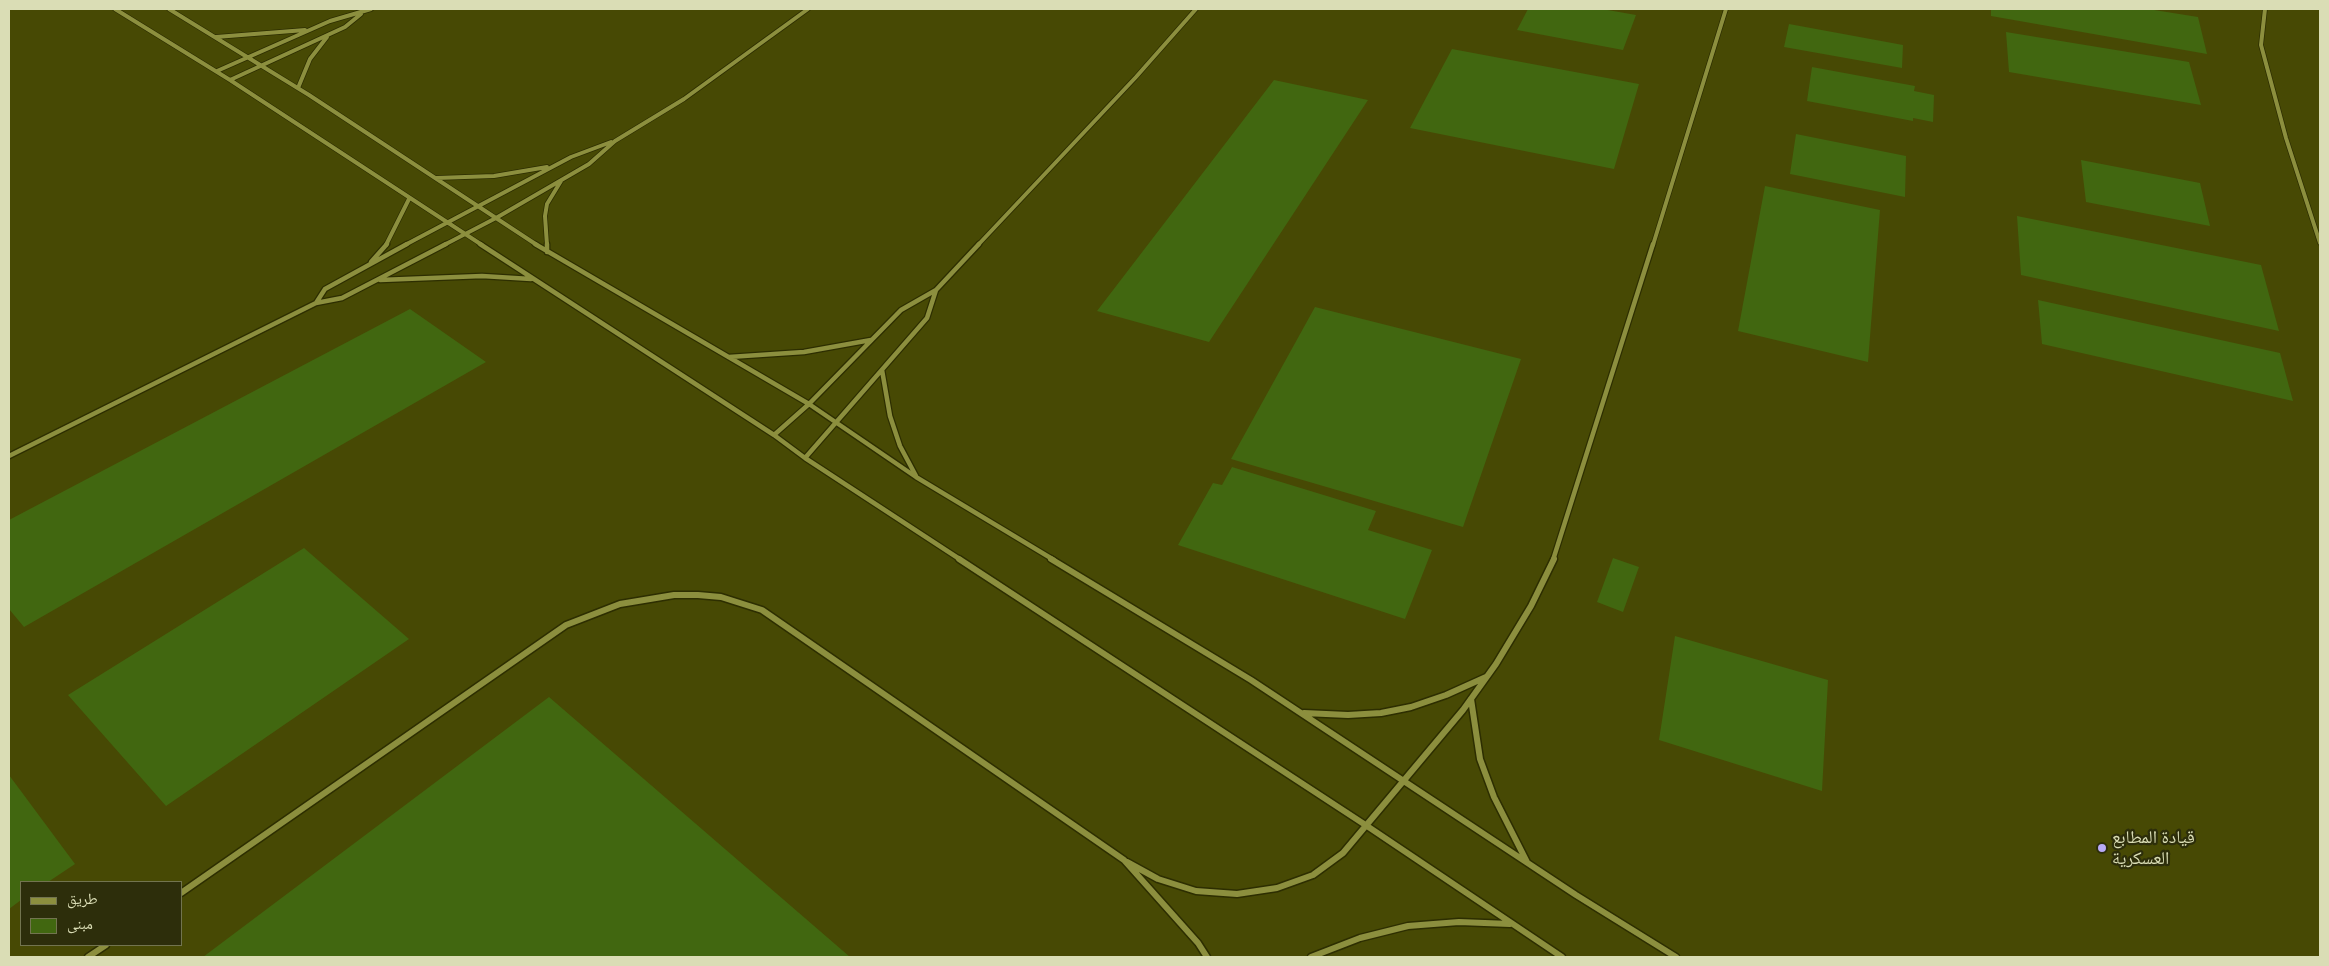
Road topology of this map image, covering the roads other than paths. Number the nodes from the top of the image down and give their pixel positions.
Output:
1 (115, 9) edge
2 (169, 9) edge
3 (372, 9) edge
4 (808, 9) edge
5 (1196, 9) edge
6 (1726, 9) edge
7 (2265, 9) edge
8 (364, 12) junction
9 (310, 30) junction
10 (330, 34) junction
11 (214, 37) junction
12 (249, 57) junction
13 (262, 65) junction
14 (217, 71) junction
15 (230, 80) junction
16 (298, 88) junction
17 (615, 141) junction
18 (552, 166) junction
19 (436, 178) junction
20 (562, 180) junction
21 (409, 199) junction
22 (476, 206) junction
23 (496, 218) junction
24 (445, 223) junction
25 (466, 235) junction
26 (2320, 243) edge
27 (547, 252) junction
28 (367, 266) junction
29 (533, 279) junction
30 (377, 280) junction
31 (936, 290) junction
32 (316, 304) junction
33 (872, 340) junction
34 (728, 357) junction
35 (882, 370) junction
36 (809, 404) junction
37 (836, 424) junction
38 (774, 435) junction
39 (9, 456) edge
40 (805, 458) junction
41 (916, 477) junction
42 (1487, 677) junction
43 (1471, 699) junction
44 (1302, 713) junction
45 (1404, 780) junction
46 (1367, 826) junction
47 (1124, 860) junction
48 (1528, 863) junction
49 (182, 891) edge
50 (1511, 924) junction
51 (104, 946) edge
52 (88, 957) edge
53 (1207, 957) edge
54 (1311, 957) edge
55 (1562, 957) edge
56 (1676, 957) edge

1 - 14 street
2 - 11 street
3 - 8 street
4 - 17 street
5 - 31 street
6 - 42 street
7 - 26 street
8 - 9 street
8 - 10 street
9 - 11 street
9 - 12 street
10 - 13 street
10 - 16 street
11 - 12 street
12 - 13 street
12 - 14 street
13 - 15 street
13 - 16 street
14 - 15 street
15 - 21 street
16 - 19 street
17 - 18 street
17 - 20 street
18 - 19 street
18 - 22 street
19 - 22 street
20 - 23 street
20 - 27 street
21 - 24 street
21 - 28 street
22 - 23 street
22 - 24 street
23 - 25 street
23 - 27 street
24 - 25 street
24 - 28 street
25 - 29 street
25 - 30 street
27 - 34 street
28 - 32 street
29 - 30 street
29 - 38 street
30 - 32 street
31 - 33 street
31 - 35 street
32 - 39 street
33 - 34 street
33 - 36 street
34 - 36 street
35 - 37 street
35 - 41 street
36 - 37 street
36 - 38 street
37 - 40 street
37 - 41 street
38 - 40 street
40 - 46 street
41 - 44 street
42 - 43 street
42 - 44 street
43 - 45 street
43 - 48 street
44 - 45 street
45 - 46 street
45 - 48 street
46 - 47 street
46 - 50 street
47 - 49 street
47 - 53 street
48 - 56 street
50 - 54 street
50 - 55 street
51 - 52 street

